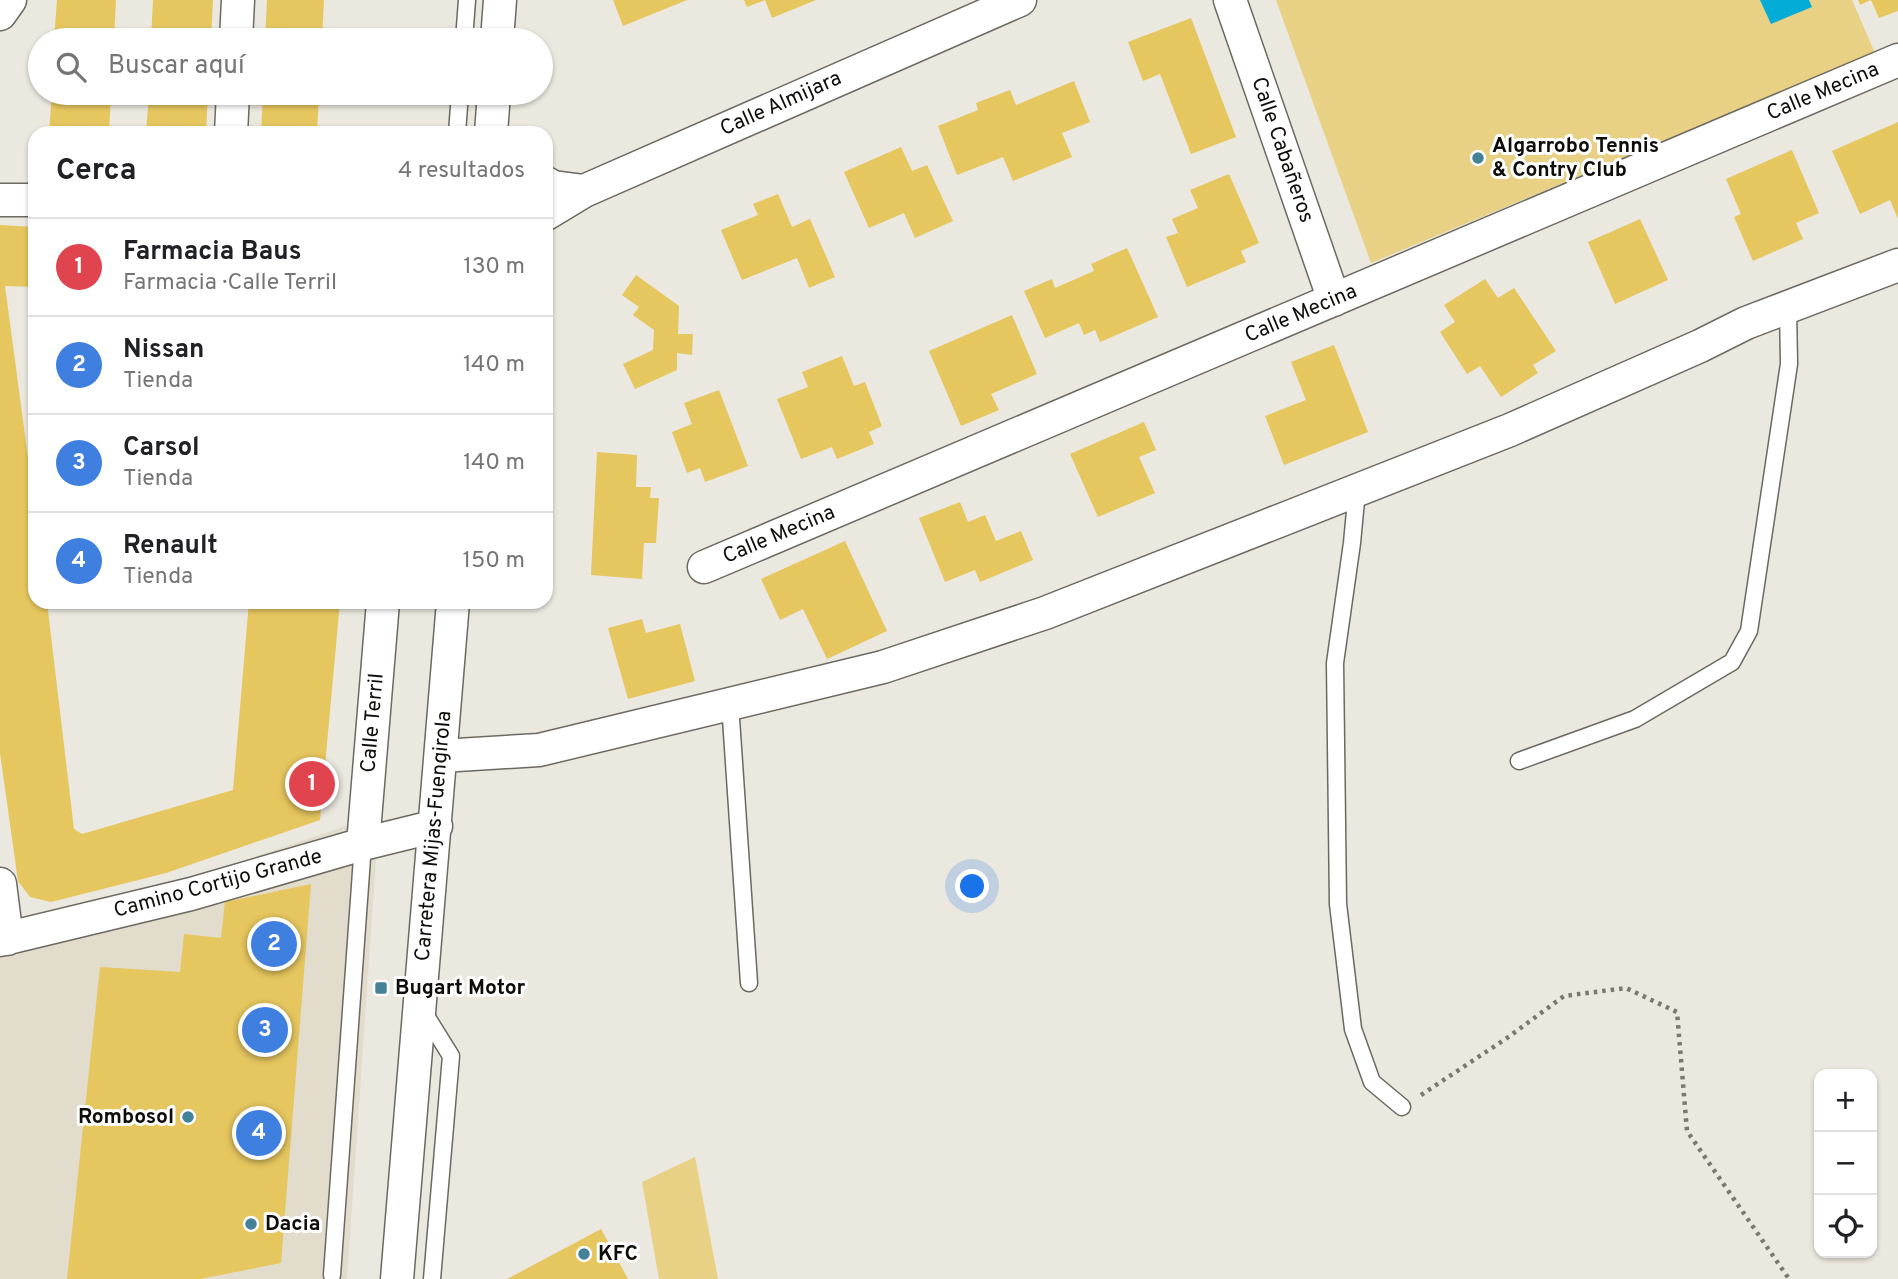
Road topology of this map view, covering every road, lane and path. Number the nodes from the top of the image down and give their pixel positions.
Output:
1 (10, 0) edge
2 (238, 0) edge
3 (467, 0) edge
4 (500, 0) edge
5 (1020, 0) edge
6 (1230, 0) edge
7 (0, 14) edge
8 (237, 28) edge
9 (465, 28) edge
10 (498, 28) edge
11 (1898, 60) edge
12 (232, 105) edge
13 (459, 105) edge
14 (494, 105) edge
15 (231, 126) edge
16 (458, 126) edge
17 (493, 126) edge
18 (553, 187) edge
19 (584, 191) junction
20 (553, 210) edge
21 (1898, 265) edge
22 (1334, 300) junction
23 (1788, 309) junction
24 (1357, 490) junction
25 (704, 567) dead end
26 (382, 609) edge
27 (452, 609) edge
28 (730, 704) junction
29 (441, 756) junction
30 (1519, 761) dead end
31 (436, 826) junction
32 (363, 844) junction
33 (0, 884) edge
34 (3, 939) edge
35 (749, 983) dead end
36 (420, 1007) junction
37 (1402, 1107) joint
38 (332, 1275) dead end
39 (397, 1279) edge
40 (432, 1279) edge
41 (1789, 1279) edge

1 - 7 street
2 - 8 street
3 - 9 lane
4 - 10 street
5 - 19 street, Calle Almijara
6 - 22 street, Calle Cabañeros
11 - 22 street, Calle Mecina
12 - 15 street
13 - 16 lane
14 - 17 street
18 - 19 street
19 - 20 street, Calle Almijara
21 - 23 street
22 - 25 street, Calle Mecina
23 - 24 street
23 - 30 lane
24 - 28 street
24 - 37 lane
26 - 32 street, Calle Terril
27 - 29 street, Carretera Mijas-Fuengirola
28 - 29 street
28 - 35 lane
29 - 31 street, Carretera Mijas-Fuengirola
31 - 32 street, Camino Cortijo Grande
31 - 36 street, Carretera Mijas-Fuengirola
32 - 34 street, Camino Cortijo Grande
32 - 38 lane
33 - 34 street
36 - 39 street, Carretera Mijas-Fuengirola
36 - 40 lane
37 - 41 path

